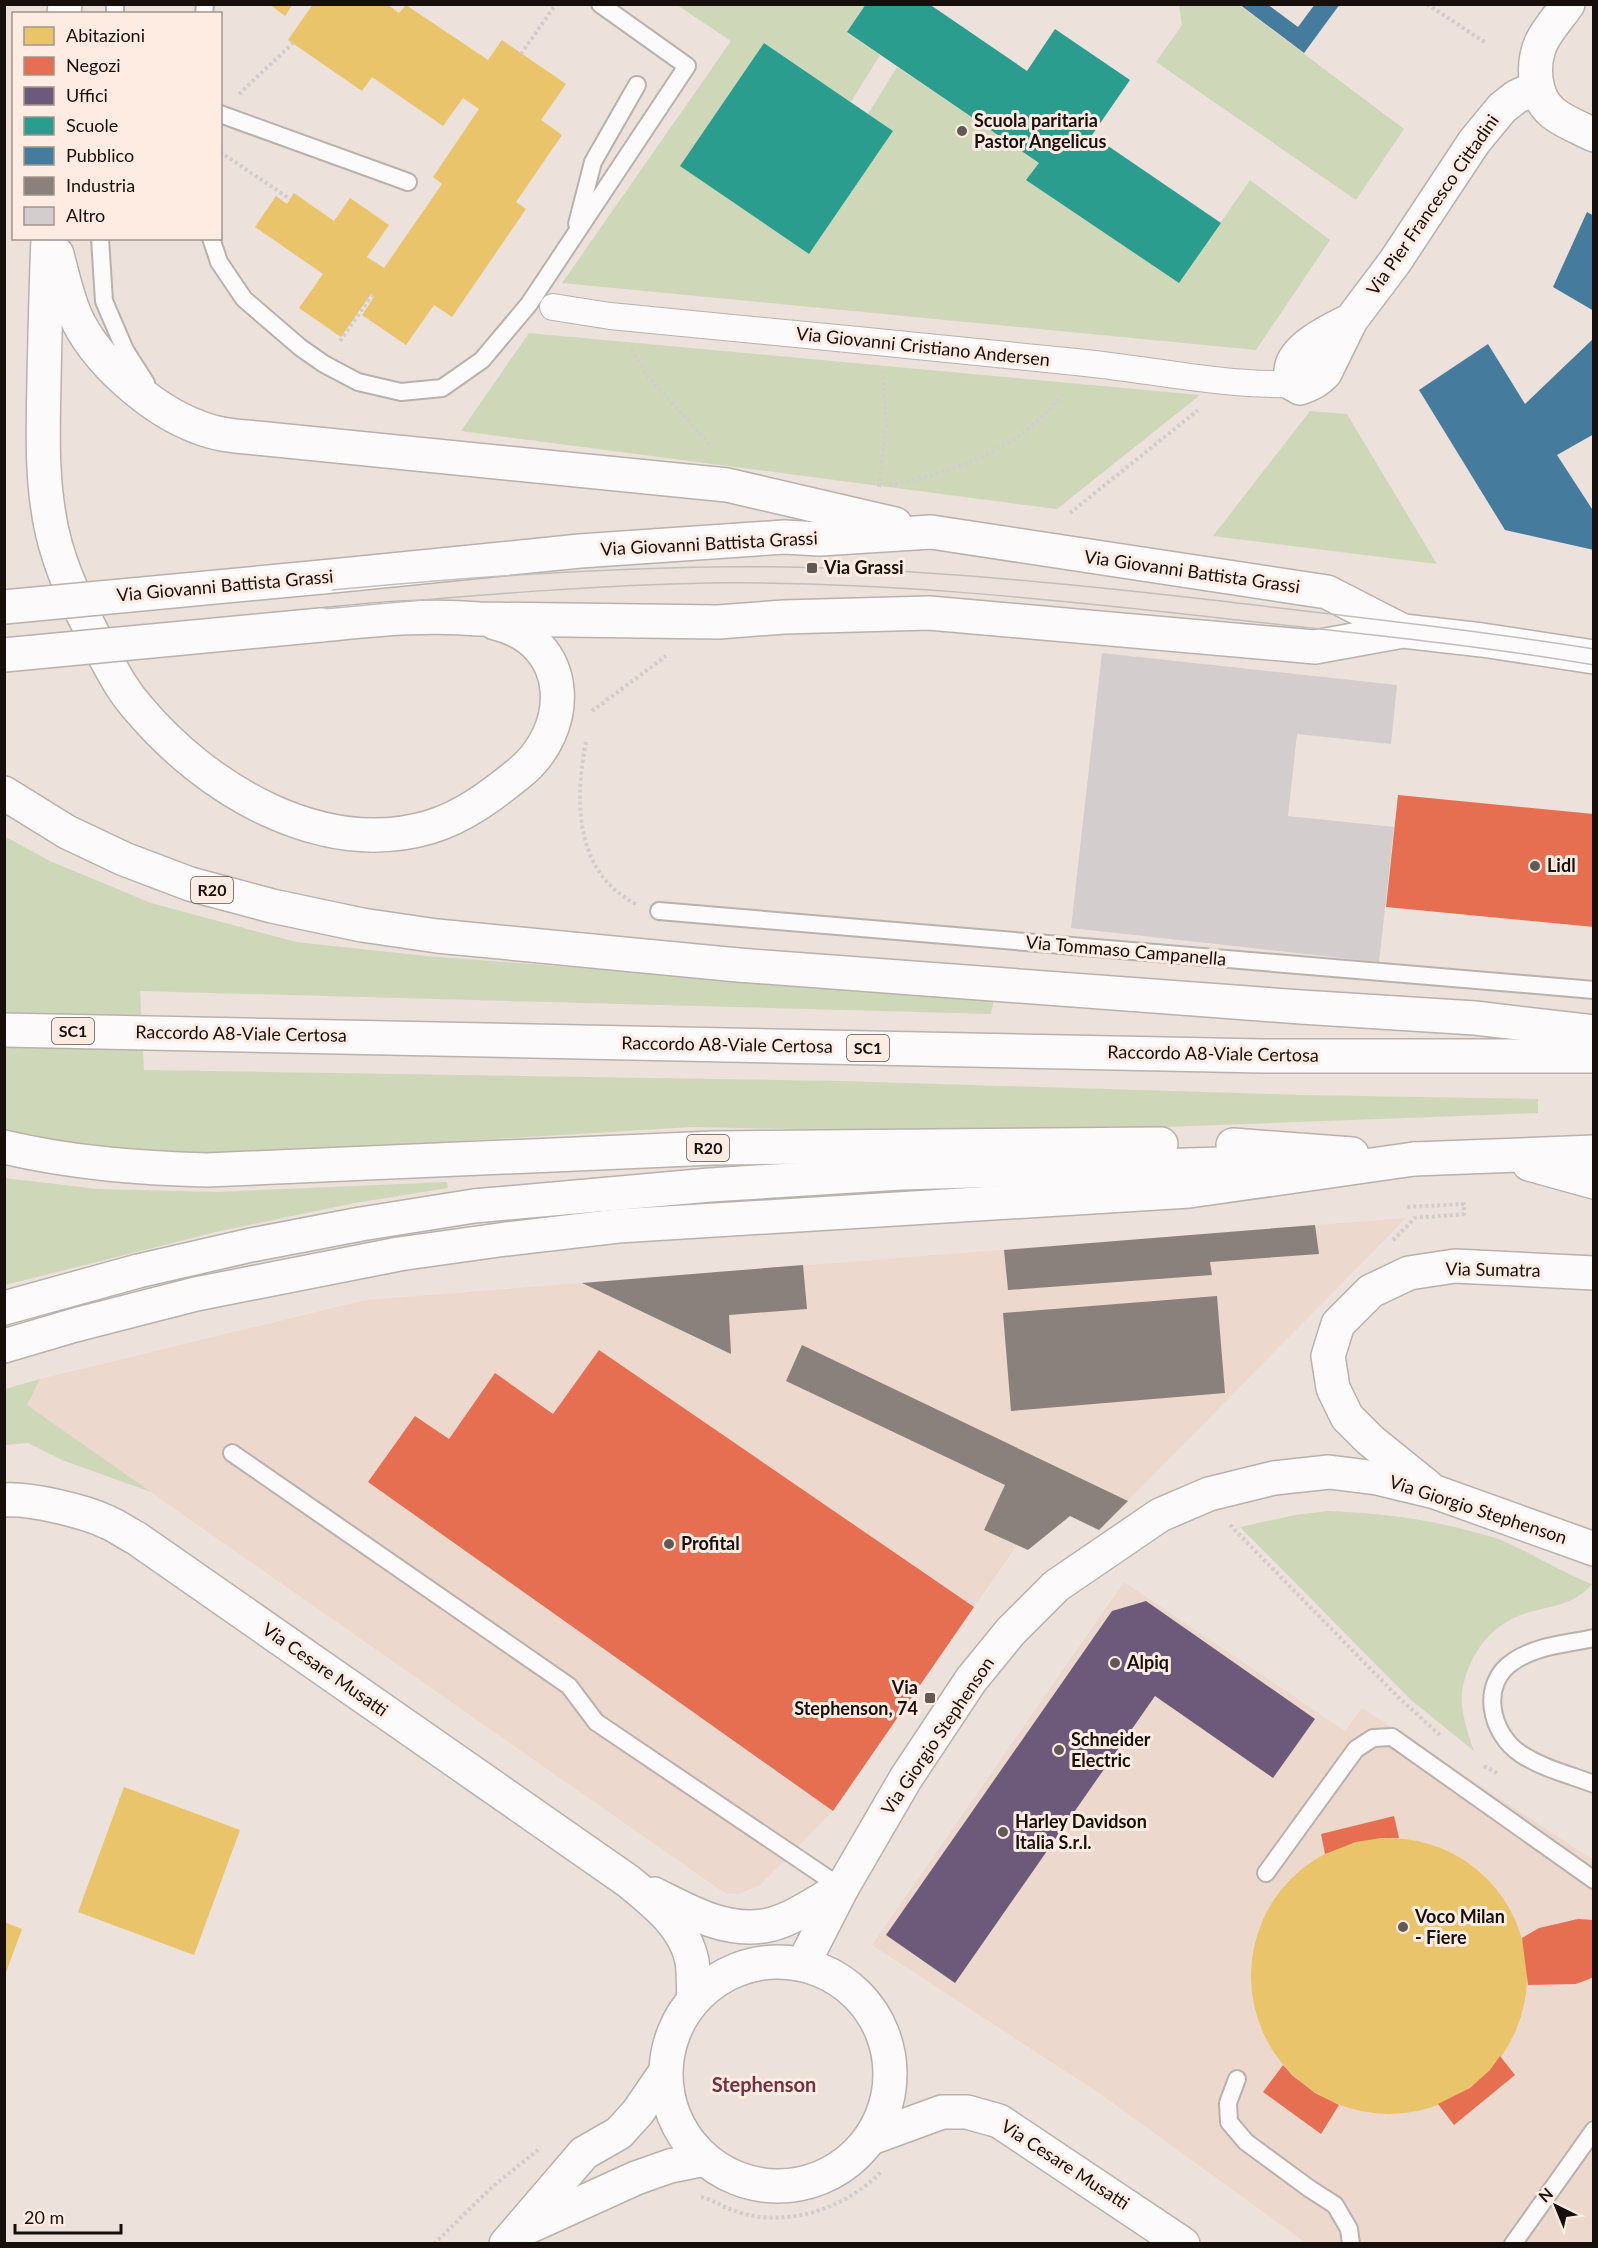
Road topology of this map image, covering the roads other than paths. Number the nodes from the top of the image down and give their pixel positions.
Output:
1 (600, 4) edge
2 (1568, 4) edge
3 (637, 85) dead end
4 (1537, 87) junction
5 (222, 115) edge
6 (1593, 135) edge
7 (408, 182) dead end
8 (573, 238) junction
9 (48, 240) edge
10 (54, 240) edge
11 (100, 240) edge
12 (212, 240) edge
13 (553, 308) dead end
14 (1293, 384) joint
15 (182, 419) junction
16 (932, 532) junction
17 (4, 607) edge
18 (478, 619) junction
19 (1403, 631) junction
20 (4, 655) edge
21 (1593, 657) edge
22 (4, 793) edge
23 (659, 911) road end
24 (1593, 990) edge
25 (4, 1030) edge
26 (1593, 1032) edge
27 (1593, 1056) edge
28 (4, 1147) edge
29 (1593, 1152) edge
30 (1498, 1155) junction
31 (1414, 1158) junction
32 (1593, 1182) edge
33 (1593, 1273) edge
34 (4, 1308) edge
35 (4, 1346) edge
36 (232, 1453) dead end
37 (1435, 1492) junction
38 (4, 1500) edge
39 (1593, 1549) edge
40 (1593, 1638) edge
41 (1593, 1784) edge
42 (1266, 1873) dead end
43 (1593, 1880) edge
44 (628, 1881) junction
45 (842, 1887) junction
46 (803, 1964) junction
47 (694, 1999) junction
48 (664, 2074) junction
49 (1238, 2079) dead end
50 (1593, 2130) edge
51 (871, 2138) junction
52 (705, 2159) junction
53 (512, 2238) edge
54 (1183, 2244) edge
55 (1351, 2244) edge
56 (1513, 2244) edge

1 - 8 lane
2 - 4 main road
3 - 8 lane
4 - 6 main road
4 - 14 main road, Via Pier Francesco Cittadini
5 - 7 lane
8 - 12 lane
9 - 18 main road
10 - 15 main road
11 - 15 lane
13 - 14 street, Via Giovanni Cristiano Andersen
15 - 16 main road
16 - 17 main road, Via Giovanni Battista Grassi, bridge
16 - 19 main road, Via Giovanni Battista Grassi
18 - 19 main road, Via Giovanni Battista Grassi
18 - 20 main road, Via Giovanni Battista Grassi, bridge
19 - 21 main road, Via Giovanni Battista Grassi
22 - 26 main road, R20
23 - 24 lane, Via Tommaso Campanella
25 - 27 main road, Raccordo A8-Viale Certosa / SC1
28 - 31 main road, R20
29 - 30 main road
30 - 31 main road
30 - 32 main road
31 - 34 main road
31 - 35 main road
33 - 37 main road, Via Sumatra
36 - 45 lane
37 - 39 main road, Via Giorgio Stephenson
37 - 45 main road, Via Giorgio Stephenson
38 - 44 main road, Via Cesare Musatti
40 - 41 lane
42 - 43 lane
44 - 45 main road, Via Cesare Musatti
44 - 47 main road, Via Cesare Musatti
45 - 46 main road, Via Giorgio Stephenson
46 - 47 main road
46 - 51 main road
47 - 48 main road
48 - 52 main road
48 - 53 main road
49 - 55 lane
50 - 56 lane
51 - 52 main road
51 - 54 main road, Via Cesare Musatti
52 - 53 main road

